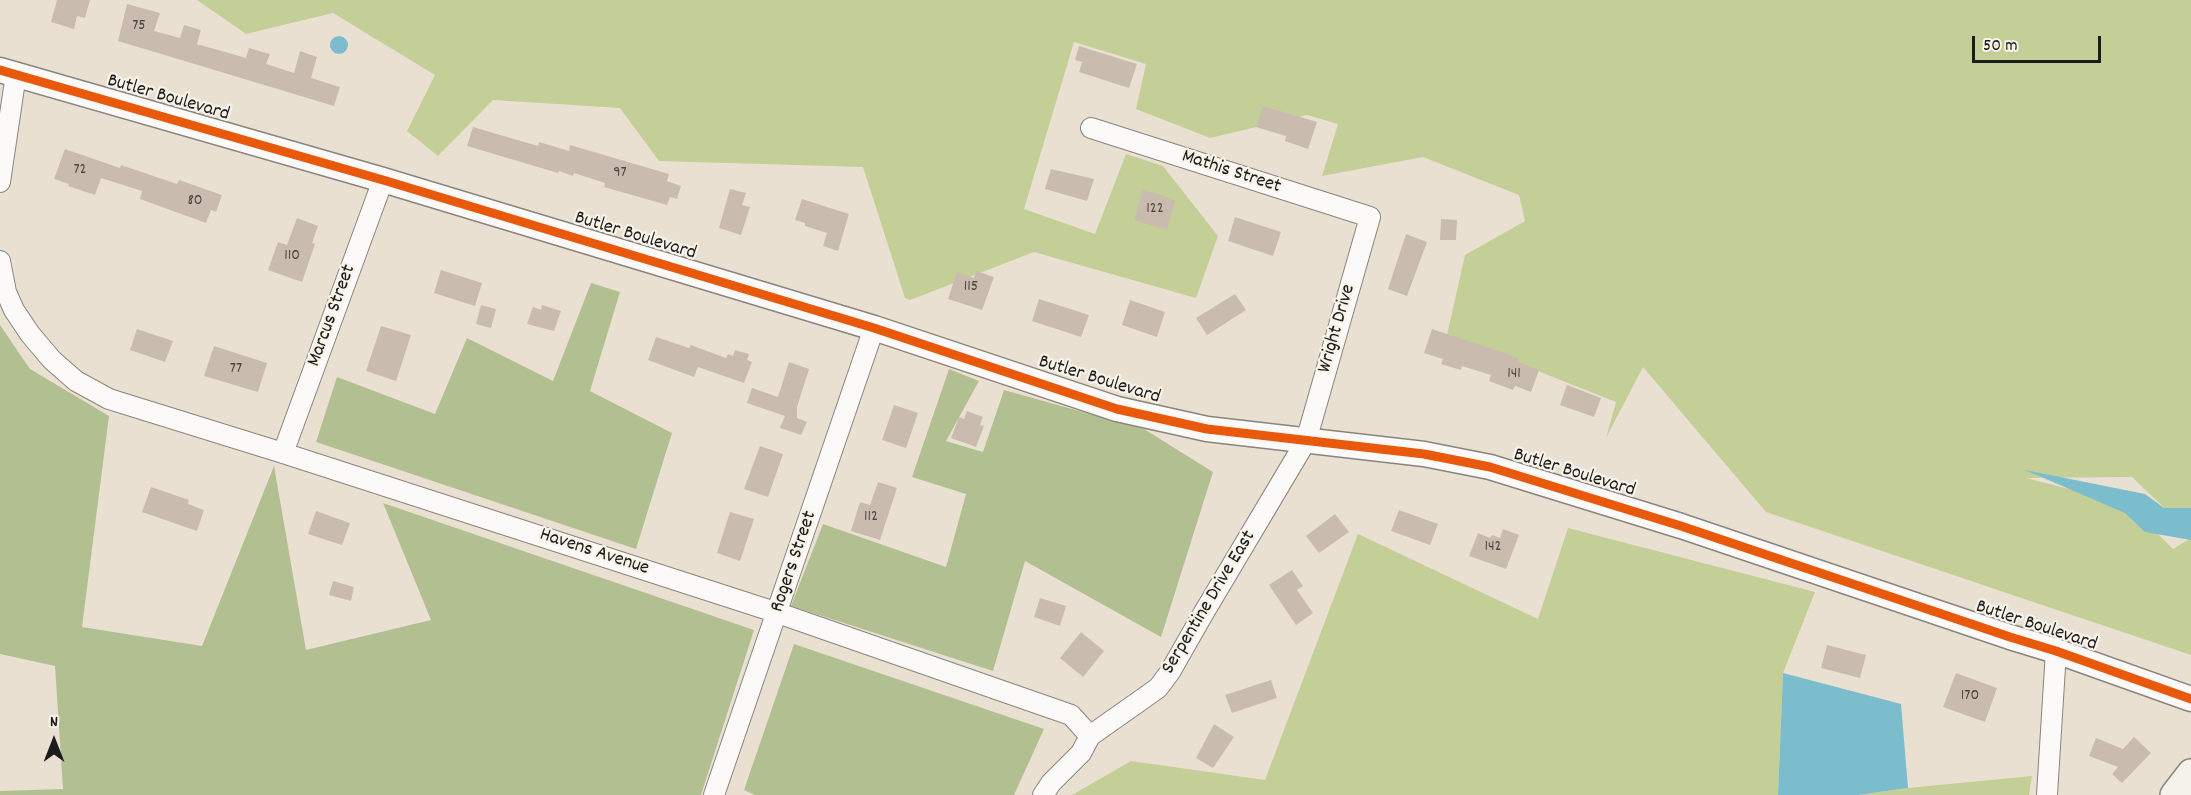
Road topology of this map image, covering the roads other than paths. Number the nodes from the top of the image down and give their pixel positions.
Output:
1 (8, 72) edge
2 (1091, 128) dead end
3 (383, 180) junction
4 (0, 182) edge
5 (1370, 217) joint
6 (0, 261) edge
7 (874, 328) junction
8 (1306, 441) junction
9 (283, 453) junction
10 (778, 613) junction
11 (2056, 651) junction
12 (2191, 699) edge
13 (1090, 736) junction
14 (2191, 773) edge
15 (714, 795) edge
16 (1043, 795) edge
17 (2047, 795) edge
18 (2174, 795) edge

1 - 3 street, Butler Boulevard
1 - 4 street
2 - 5 street, Mathis Street
3 - 7 street, Butler Boulevard
3 - 9 street, Marcus Street
5 - 8 street, Wright Drive
6 - 9 street, Havens Avenue
7 - 8 street, Butler Boulevard
7 - 10 street, Rogers Street
8 - 11 street, Butler Boulevard
8 - 13 street, Serpentine Drive East
9 - 10 street, Havens Avenue
10 - 13 street, Havens Avenue
10 - 15 street, Rogers Street
11 - 12 street, Butler Boulevard
11 - 17 street
13 - 16 street, Serpentine Drive East
14 - 18 main road

